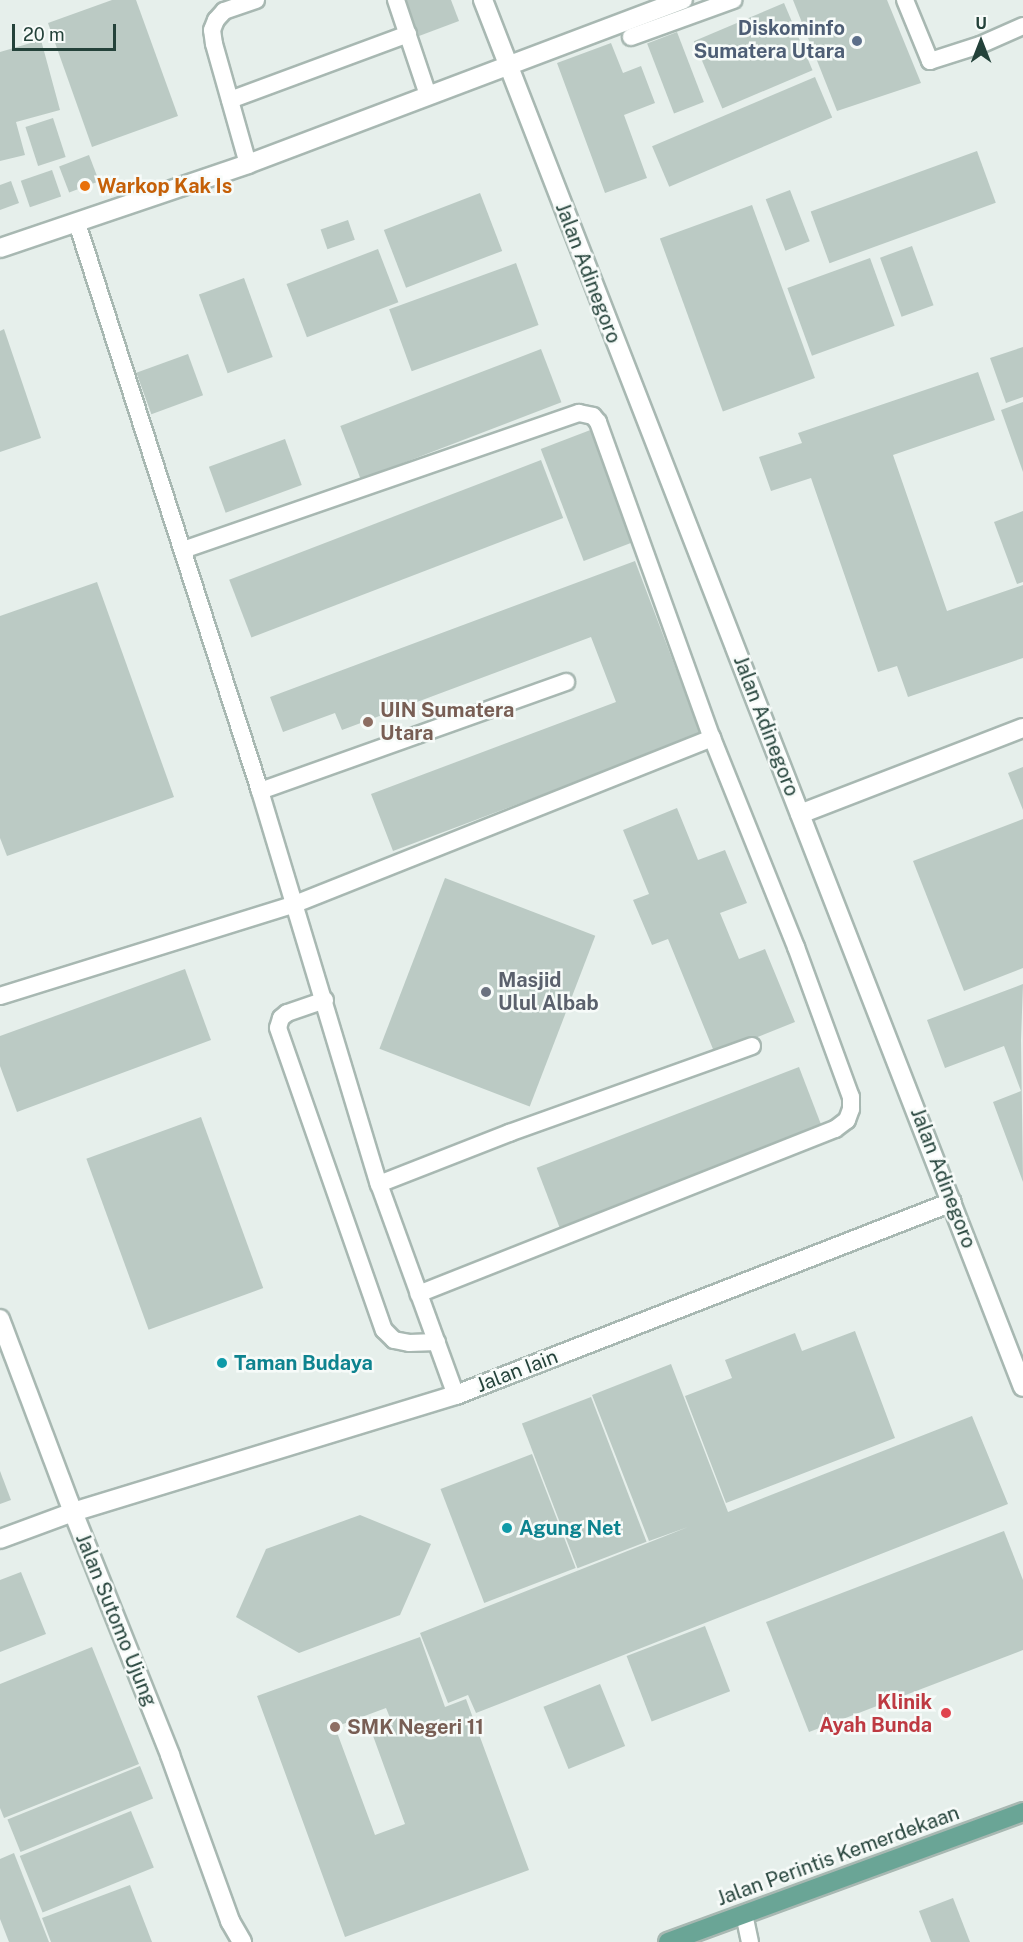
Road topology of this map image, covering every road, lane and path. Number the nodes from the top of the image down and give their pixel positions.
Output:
1 (256, 0) edge
2 (396, 0) edge
3 (483, 0) edge
4 (683, 0) edge
5 (733, 0) edge
6 (905, 0) edge
7 (1023, 26) edge
8 (408, 34) junction
9 (631, 37) dead end
10 (506, 65) junction
11 (428, 95) junction
12 (230, 100) junction
13 (249, 164) junction
14 (77, 224) junction
15 (0, 248) edge
16 (183, 550) junction
17 (566, 682) dead end
18 (1023, 728) edge
19 (712, 738) junction
20 (260, 790) junction
21 (801, 814) junction
22 (295, 904) junction
23 (0, 996) edge
24 (325, 1000) junction
25 (752, 1046) dead end
26 (380, 1184) junction
27 (952, 1202) junction
28 (419, 1294) junction
29 (0, 1319) edge
30 (437, 1342) junction
31 (1023, 1387) edge
32 (456, 1395) junction
33 (73, 1512) junction
34 (0, 1539) edge
35 (1023, 1812) edge
36 (744, 1914) junction
37 (230, 1921) junction
38 (233, 1942) edge
39 (242, 1942) edge
40 (668, 1942) edge
41 (750, 1942) edge

1 - 12 lane
2 - 8 lane
3 - 10 street, Jalan Adinegoro
4 - 10 street
5 - 9 lane
6 - 7 lane
8 - 11 lane
8 - 12 lane
10 - 11 street
10 - 21 street, Jalan Adinegoro
11 - 13 street
12 - 13 lane
13 - 14 street
14 - 15 street
14 - 16 lane
16 - 19 lane
16 - 20 lane
17 - 20 lane
18 - 21 street
19 - 22 lane
19 - 28 lane
20 - 22 lane
21 - 27 street, Jalan Adinegoro
22 - 23 lane
22 - 24 lane
24 - 26 lane
24 - 30 lane
25 - 26 lane
26 - 28 lane
27 - 31 street, Jalan Adinegoro
27 - 32 street, Jalan Iain
28 - 30 lane
29 - 33 street, Jalan Sutomo Ujung
30 - 32 lane
32 - 33 street, Jalan Iain
33 - 34 street, Jalan Iain
33 - 37 street, Jalan Sutomo Ujung
35 - 36 main road, Jalan Perintis Kemerdekaan
36 - 40 main road, Jalan Perintis Kemerdekaan
36 - 41 lane
37 - 38 street, Jalan Sutomo Ujung
37 - 39 street, Jalan Sutomo Ujung

